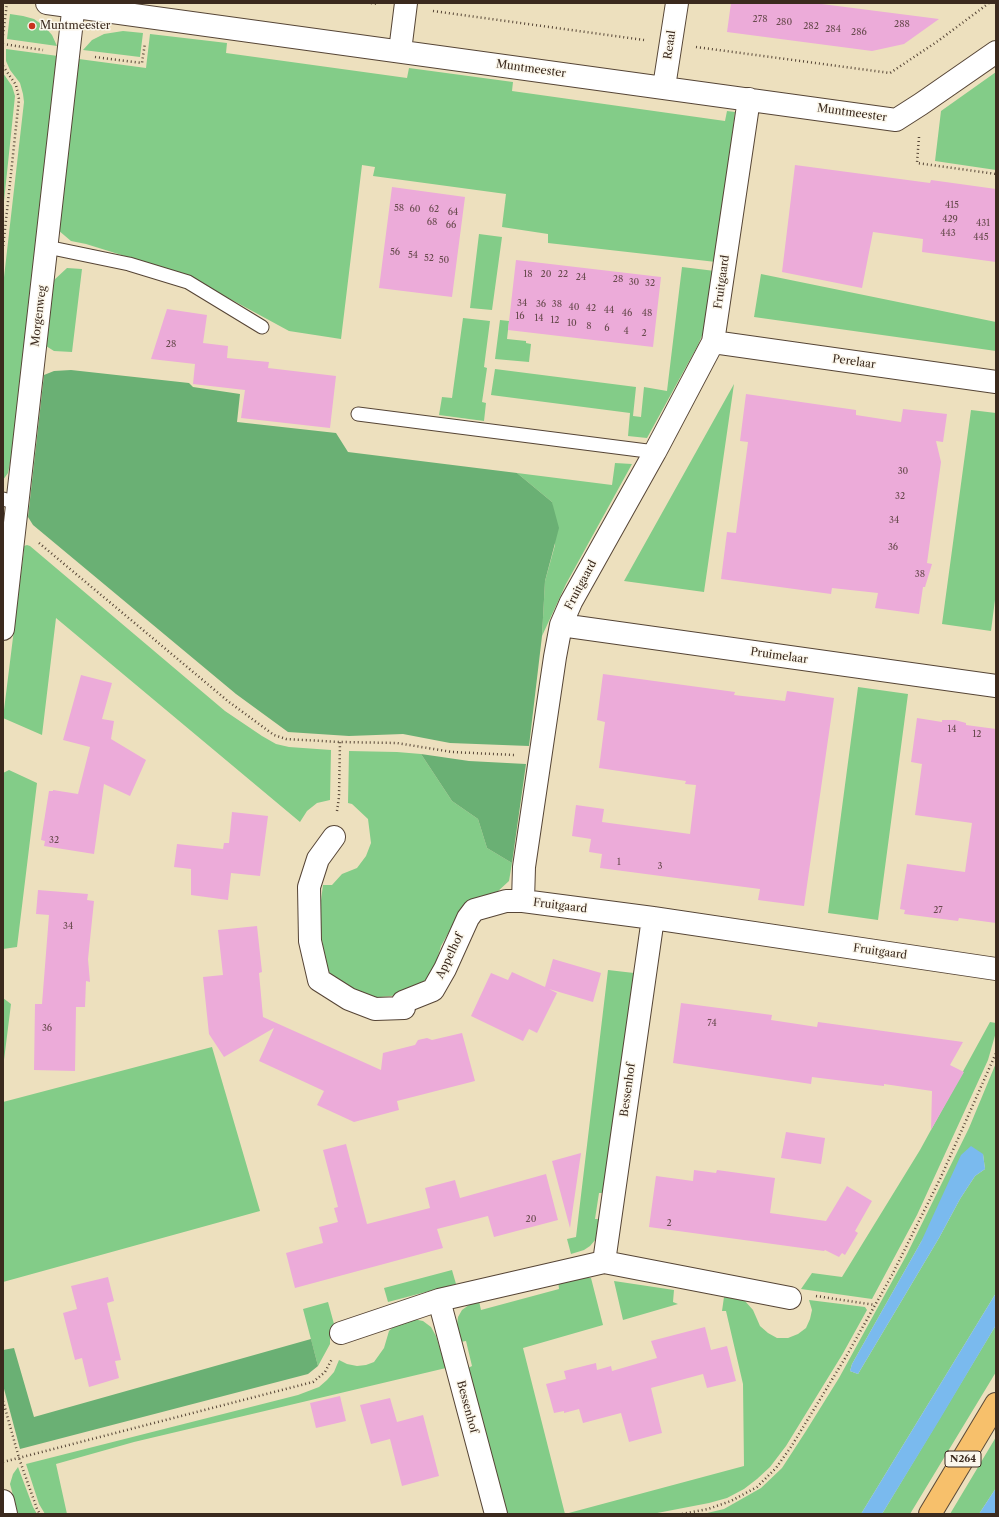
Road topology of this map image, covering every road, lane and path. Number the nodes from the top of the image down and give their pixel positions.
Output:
1 (7, 3) edge
2 (47, 3) edge
3 (406, 3) edge
4 (677, 3) edge
5 (74, 5) edge
6 (3, 35) edge
7 (400, 51) junction
8 (996, 52) edge
9 (3, 66) edge
10 (664, 87) junction
11 (749, 99) junction
12 (921, 104) junction
13 (996, 174) edge
14 (47, 247) junction
15 (3, 248) edge
16 (262, 327) dead end
17 (713, 342) junction
18 (996, 382) edge
19 (358, 414) dead end
20 (655, 452) junction
21 (10, 501) edge
22 (15, 527) junction
23 (561, 625) junction
24 (3, 629) edge
25 (996, 686) edge
26 (340, 742) junction
27 (540, 757) junction
28 (334, 837) joint
29 (523, 901) junction
30 (653, 918) junction
31 (996, 968) edge
32 (996, 1053) edge
33 (604, 1262) junction
34 (790, 1298) joint
35 (439, 1300) junction
36 (875, 1305) junction
37 (341, 1334) joint
38 (3, 1401) edge
39 (996, 1404) edge
40 (19, 1458) junction
41 (3, 1462) edge
42 (3, 1501) edge
43 (6, 1514) edge
44 (40, 1514) edge
45 (496, 1514) edge
46 (682, 1514) edge
47 (930, 1514) edge

1 - 6 path
2 - 5 street, Muntmeester
3 - 7 street
4 - 10 street, Reaal
5 - 7 street, Muntmeester
5 - 14 street, Morgenweg
7 - 10 street, Muntmeester
8 - 12 street, Muntmeester
9 - 15 path
10 - 11 street, Muntmeester
11 - 12 street, Muntmeester
11 - 17 street, Fruitgaard
12 - 13 path
14 - 16 lane
14 - 21 street, Morgenweg
17 - 18 street, Perelaar
17 - 20 street, Fruitgaard
19 - 20 lane
20 - 23 street, Fruitgaard
21 - 22 street, Morgenweg
22 - 24 street, Morgenweg
22 - 26 path
23 - 25 street, Pruimelaar
23 - 27 street, Fruitgaard
26 - 27 path
26 - 28 path
27 - 29 street, Fruitgaard
28 - 29 street, Appelhof
29 - 30 street, Fruitgaard
30 - 31 street, Fruitgaard
30 - 33 street, Bessenhof
32 - 36 path
33 - 34 street
33 - 35 street
34 - 36 path
35 - 37 street
35 - 45 street, Bessenhof
36 - 46 path
37 - 40 path
38 - 40 path
39 - 47 main road, N264
40 - 41 path
40 - 44 path
42 - 43 street

